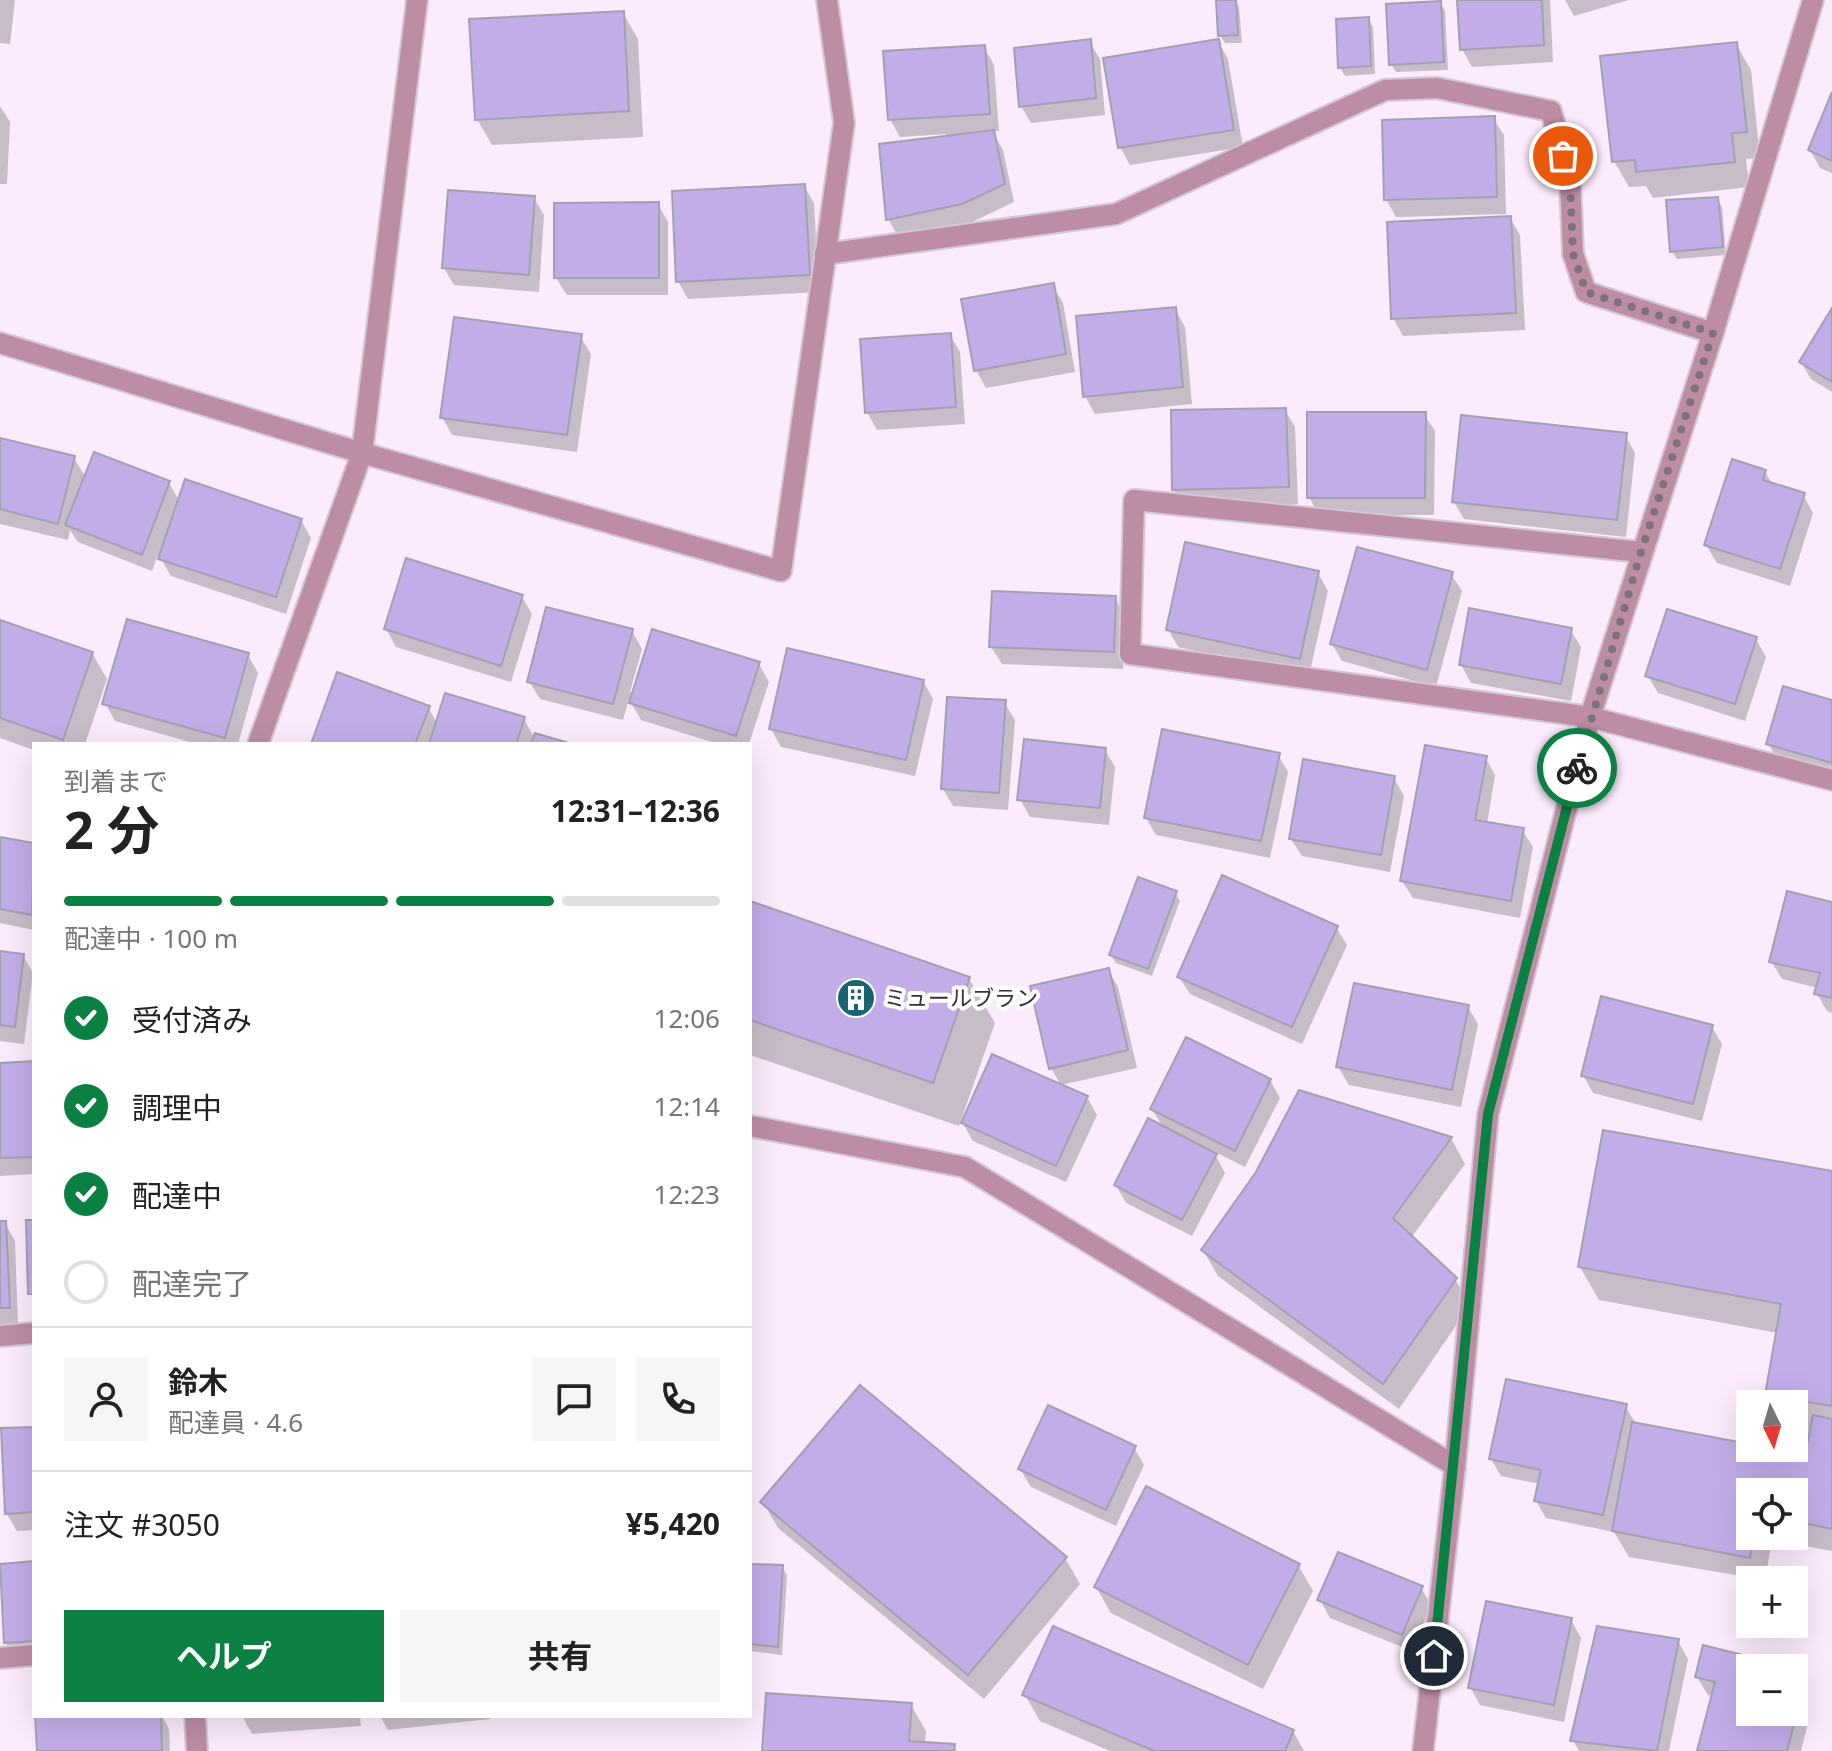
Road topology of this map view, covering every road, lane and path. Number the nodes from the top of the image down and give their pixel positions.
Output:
1 (417, 0) edge
2 (827, 0) edge
3 (1813, 0) edge
4 (825, 254) junction
5 (1713, 333) junction
6 (0, 343) edge
7 (362, 453) junction
8 (1641, 552) junction
9 (1590, 717) junction
10 (259, 742) edge
11 (1832, 780) edge
12 (752, 1126) edge
13 (32, 1333) edge
14 (0, 1336) edge
15 (1455, 1466) junction
16 (32, 1655) edge
17 (0, 1658) edge
18 (195, 1718) edge
19 (197, 1751) edge
20 (1423, 1751) edge

1 - 7 street
2 - 4 street
3 - 5 street
4 - 5 street
4 - 7 street
5 - 8 street
6 - 7 street
7 - 10 street
8 - 9 street
8 - 9 street
9 - 11 street
9 - 15 street
12 - 15 street
13 - 14 street
15 - 20 street
16 - 17 street
18 - 19 street

